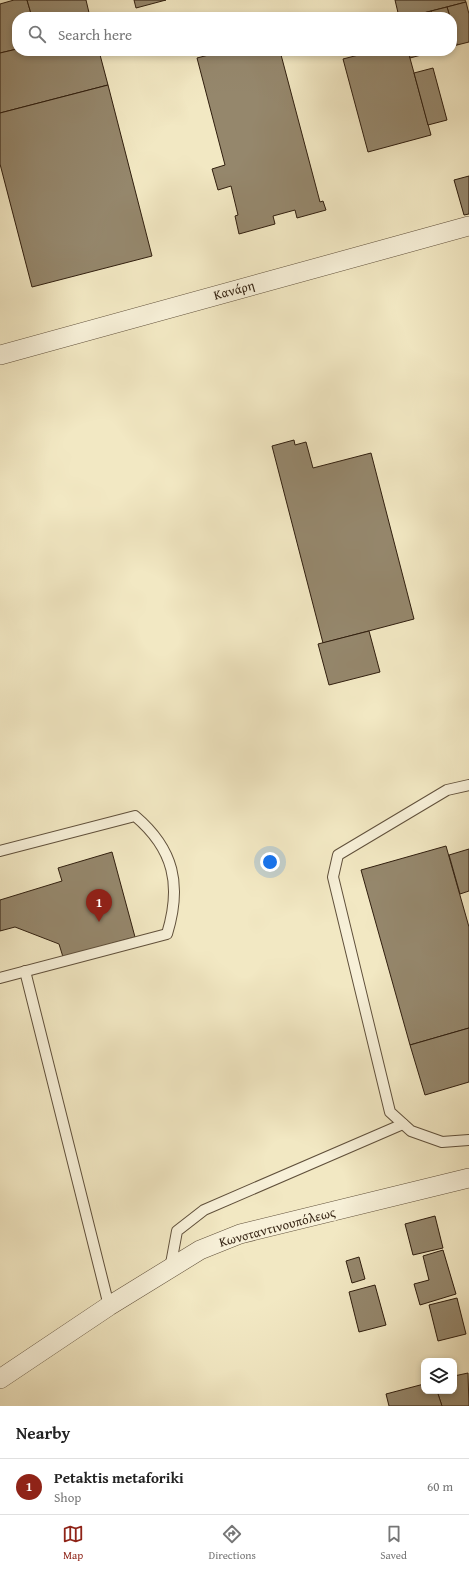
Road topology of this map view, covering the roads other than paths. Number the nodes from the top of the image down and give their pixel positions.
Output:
1 (469, 226) edge
2 (0, 355) edge
3 (469, 785) edge
4 (0, 851) edge
5 (25, 971) junction
6 (0, 978) edge
7 (403, 1124) junction
8 (469, 1140) edge
9 (469, 1178) edge
10 (170, 1269) junction
11 (109, 1306) junction
12 (0, 1379) edge

1 - 2 street, Κανάρη
3 - 7 lane
4 - 5 lane
5 - 6 lane
5 - 11 lane
7 - 8 lane
7 - 10 lane
9 - 10 street, Κωνσταντινουπόλεως
10 - 11 street, Κωνσταντινουπόλεως
11 - 12 street, Κωνσταντινουπόλεως

